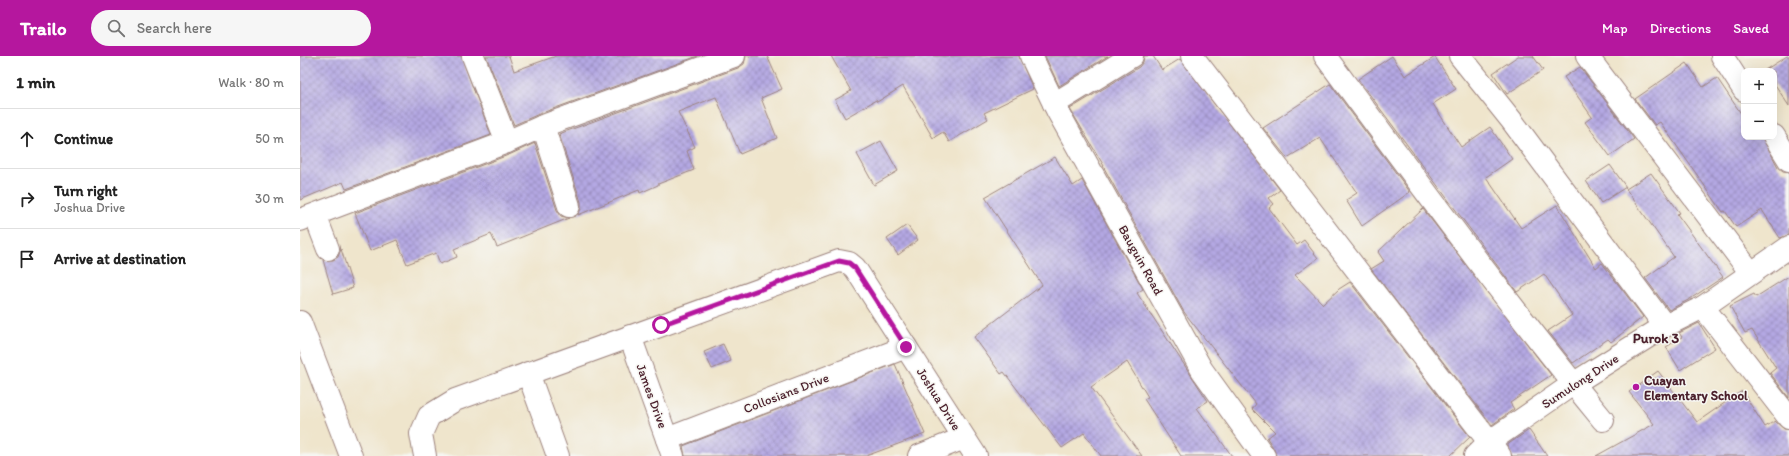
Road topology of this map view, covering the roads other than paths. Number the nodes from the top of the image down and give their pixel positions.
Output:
1 (473, 56) edge
2 (734, 56) edge
3 (1031, 56) edge
4 (1132, 56) edge
5 (1192, 56) edge
6 (1325, 56) edge
7 (1460, 56) edge
8 (1587, 56) edge
9 (1722, 56) edge
10 (1741, 85) edge
11 (1054, 104) junction
12 (543, 126) junction
13 (1776, 140) edge
14 (507, 142) junction
15 (1789, 160) edge
16 (569, 206) dead end
17 (307, 217) edge
18 (1789, 247) edge
19 (328, 249) dead end
20 (1751, 273) junction
21 (1703, 307) junction
22 (300, 322) edge
23 (1665, 326) junction
24 (630, 336) junction
25 (906, 347) junction
26 (528, 373) junction
27 (1573, 384) junction
28 (1789, 418) edge
29 (1603, 420) dead end
30 (964, 438) junction
31 (670, 447) edge
32 (1488, 451) edge
33 (351, 456) edge
34 (425, 456) edge
35 (558, 456) edge
36 (920, 456) edge
37 (976, 456) edge
38 (1264, 456) edge

1 - 14 street
2 - 12 street
3 - 11 street, Bauguin Road
4 - 11 street
5 - 32 street
6 - 27 street
7 - 23 street
8 - 20 street
9 - 10 street
11 - 38 street, Bauguin Road
12 - 14 street
12 - 16 street
13 - 15 street
14 - 17 street
17 - 19 street
18 - 20 street, Sumulong Drive
20 - 21 street, Sumulong Drive
21 - 23 street, Sumulong Drive
21 - 28 street
22 - 33 street
23 - 27 street, Sumulong Drive
24 - 25 street, Joshua Drive
24 - 26 street
24 - 31 street, James Drive
25 - 30 street, Joshua Drive
25 - 31 street, Collosians Drive
26 - 34 street
26 - 35 street
27 - 29 street
27 - 32 street, Sumulong Drive
30 - 36 street
30 - 37 street, Joshua Drive

